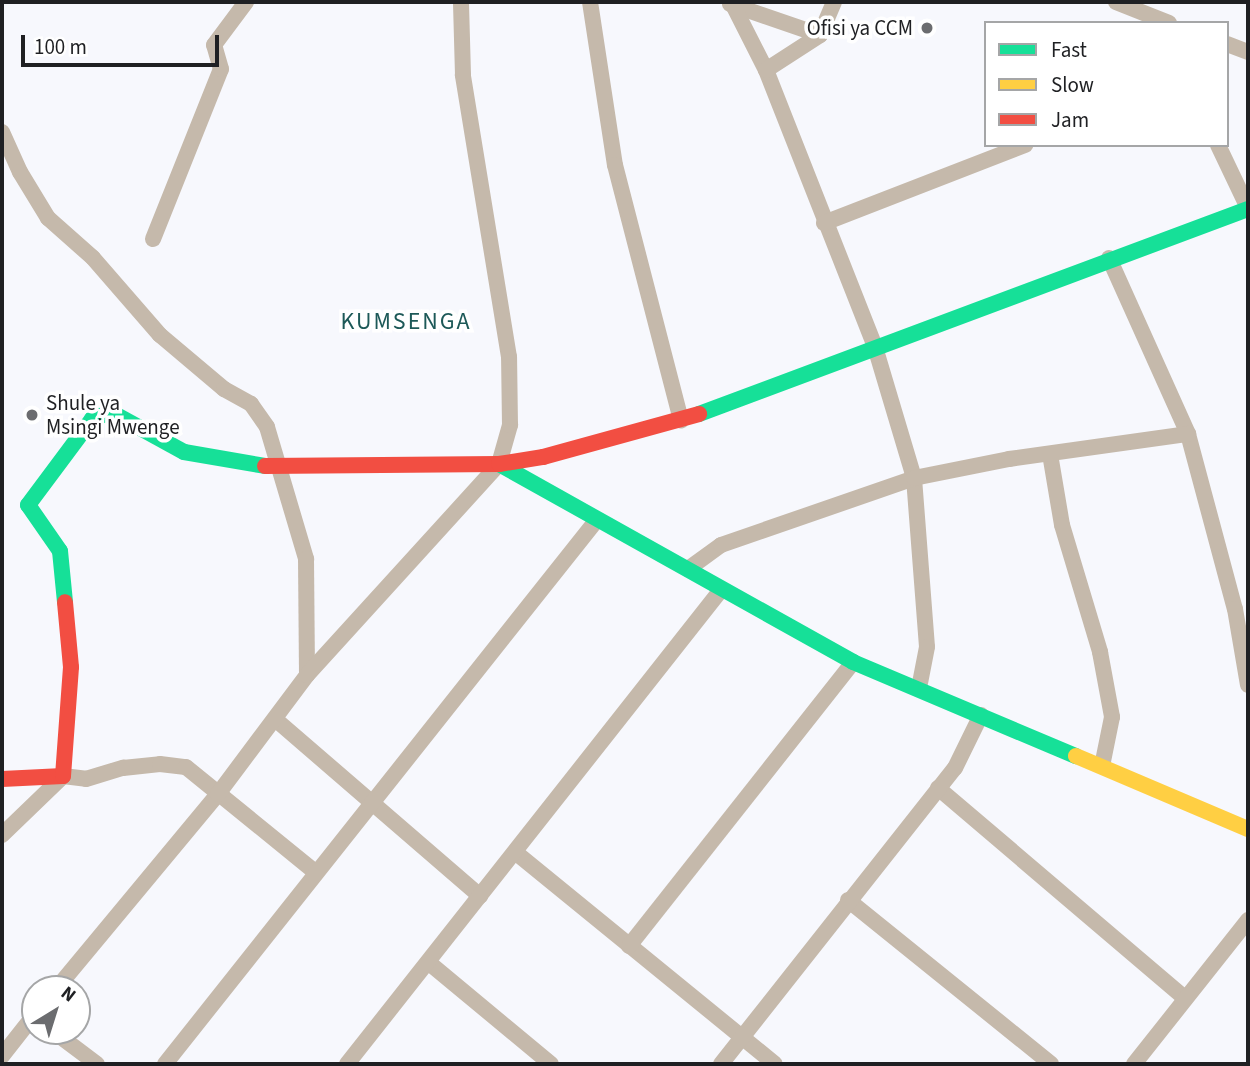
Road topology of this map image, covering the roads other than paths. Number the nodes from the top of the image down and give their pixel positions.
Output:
1 (246, 2) edge
2 (461, 2) edge
3 (834, 2) edge
4 (1116, 2) edge
5 (591, 4) edge
6 (729, 4) edge
7 (1164, 21) edge
8 (820, 35) junction
9 (1229, 45) edge
10 (1248, 52) edge
11 (766, 70) junction
12 (2, 132) edge
13 (1020, 147) edge
14 (1219, 147) edge
15 (1248, 208) edge
16 (824, 223) junction
17 (153, 239) dead end
18 (1109, 258) junction
19 (875, 347) junction
20 (681, 421) junction
21 (1188, 434) junction
22 (1050, 454) junction
23 (499, 464) junction
24 (281, 469) junction
25 (914, 478) junction
26 (595, 522) junction
27 (688, 569) junction
28 (721, 590) junction
29 (1242, 604) edge
30 (853, 662) junction
31 (307, 675) junction
32 (1248, 685) edge
33 (919, 688) junction
34 (981, 715) junction
35 (275, 719) junction
36 (1102, 766) junction
37 (63, 776) junction
38 (2, 779) edge
39 (938, 788) junction
40 (218, 794) junction
41 (370, 803) junction
42 (1248, 829) edge
43 (2, 835) edge
44 (514, 852) junction
45 (315, 872) junction
46 (480, 896) junction
47 (848, 900) junction
48 (1248, 920) edge
49 (629, 946) junction
50 (428, 962) junction
51 (68, 975) edge
52 (1184, 998) junction
53 (21, 1032) edge
54 (743, 1039) junction
55 (72, 1045) edge
56 (2, 1056) edge
57 (541, 1061) edge
58 (97, 1064) edge
59 (165, 1064) edge
60 (347, 1064) edge
61 (721, 1064) edge
62 (775, 1064) edge
63 (1051, 1064) edge
64 (1134, 1064) edge

1 - 17 street
2 - 23 street
3 - 8 street
4 - 7 street
5 - 20 street
6 - 8 street
6 - 11 street
8 - 11 street
9 - 10 street
11 - 16 street
12 - 24 street
13 - 16 street
14 - 15 street
15 - 18 street
16 - 19 street
18 - 19 street
18 - 21 street
19 - 20 street
19 - 25 street
20 - 23 street
21 - 22 street
21 - 29 street
22 - 25 street
22 - 36 street
23 - 24 street
23 - 26 street
23 - 31 street
24 - 31 street
24 - 37 street
25 - 27 street
25 - 33 street
26 - 27 street
26 - 41 street
27 - 28 street
28 - 30 street
28 - 44 street
29 - 32 street
30 - 33 street
30 - 49 street
31 - 35 street
33 - 34 street
34 - 36 street
34 - 39 street
35 - 40 street
35 - 41 street
36 - 42 street
37 - 38 street
37 - 40 street
37 - 43 street
39 - 47 street
39 - 52 street
40 - 45 street
40 - 51 street
41 - 45 street
41 - 46 street
44 - 46 street
44 - 49 street
45 - 59 street
46 - 50 street
47 - 54 street
47 - 63 street
48 - 52 street
49 - 54 street
50 - 57 street
50 - 60 street
52 - 64 street
53 - 56 street
54 - 61 street
54 - 62 street
55 - 58 street

